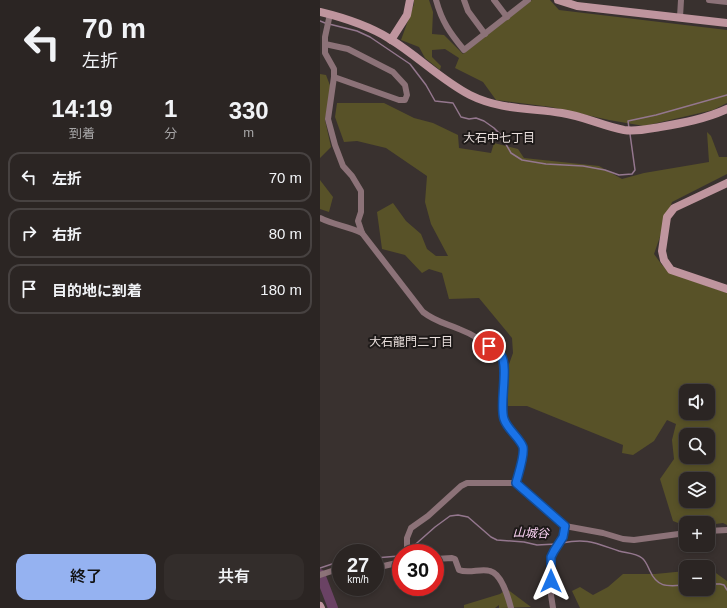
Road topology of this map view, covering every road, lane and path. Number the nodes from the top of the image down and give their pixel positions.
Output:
1 (410, 0) edge
2 (436, 0) edge
3 (464, 0) edge
4 (494, 0) edge
5 (528, 0) edge
6 (558, 0) edge
7 (681, 0) edge
8 (709, 0) edge
9 (727, 2) edge
10 (320, 12) edge
11 (330, 14) junction
12 (507, 17) junction
13 (680, 17) junction
14 (727, 23) edge
15 (485, 34) junction
16 (391, 40) junction
17 (325, 44) junction
18 (334, 77) junction
19 (727, 109) edge
20 (727, 183) edge
21 (320, 218) edge
22 (362, 233) junction
23 (727, 290) edge
24 (516, 483) junction
25 (565, 526) junction
26 (727, 530) edge
27 (715, 531) edge
28 (679, 534) edge
29 (407, 544) edge
30 (444, 558) edge
31 (332, 572) edge
32 (320, 575) edge
33 (510, 608) edge
34 (553, 608) edge

1 - 16 street
2 - 15 street
3 - 15 street
4 - 12 street
5 - 12 street
6 - 13 street
7 - 13 street
8 - 9 street
10 - 11 street
11 - 16 street
11 - 17 street
12 - 15 street
13 - 14 street
16 - 19 street
17 - 18 street
17 - 18 street
18 - 22 street
20 - 23 street
21 - 22 street
22 - 24 street
24 - 25 street
24 - 29 street
25 - 28 street
25 - 34 street
26 - 27 street
30 - 33 street
31 - 32 street

